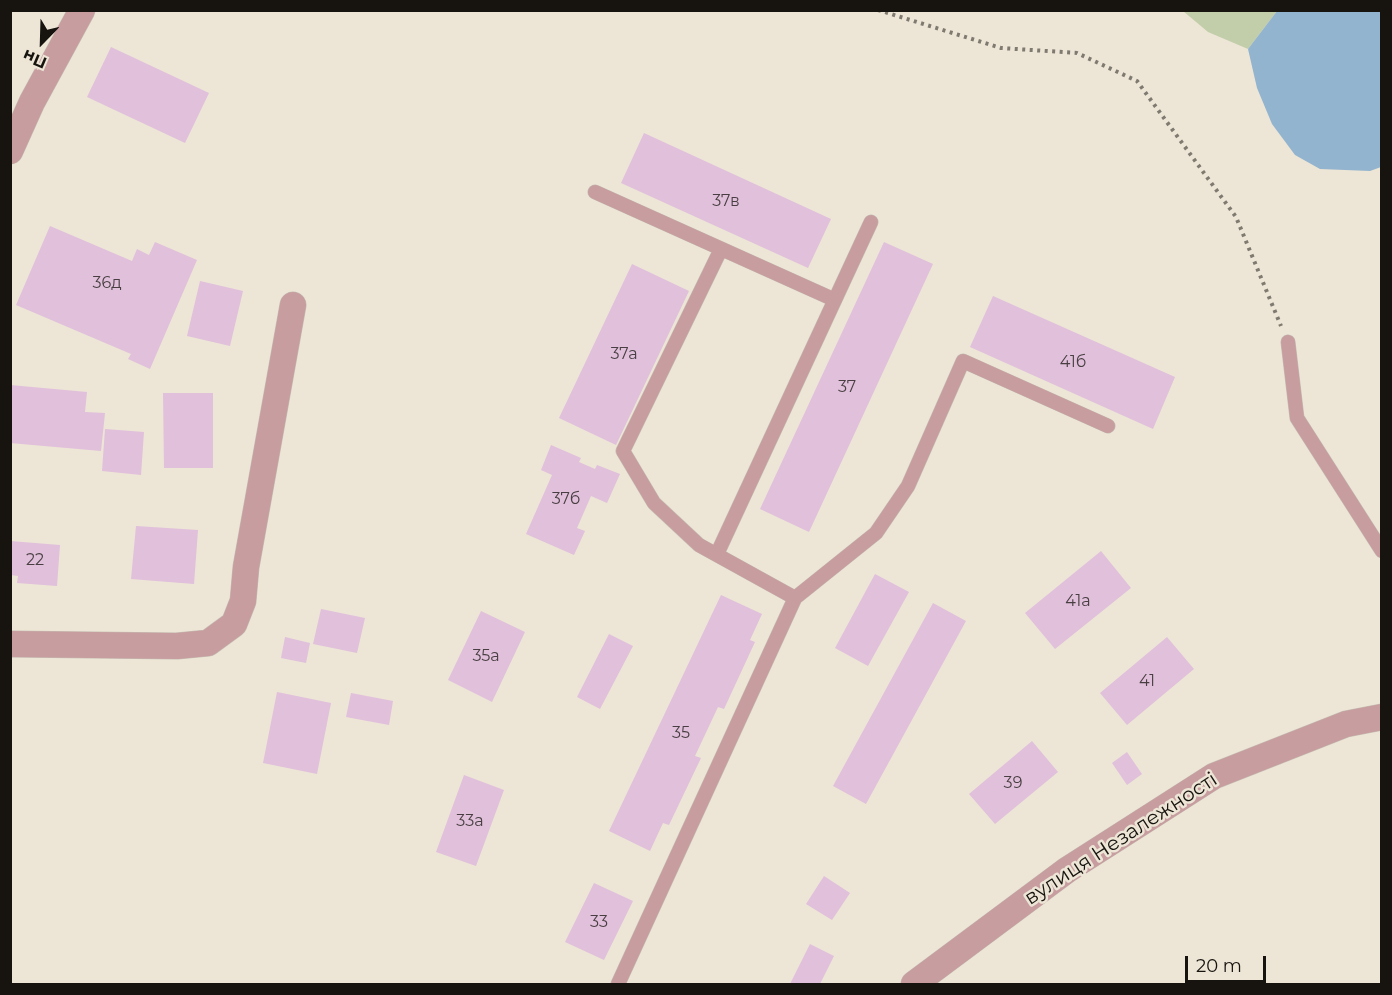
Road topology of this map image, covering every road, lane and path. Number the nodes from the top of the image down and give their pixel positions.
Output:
1 (81, 10) edge
2 (878, 10) edge
3 (10, 151) edge
4 (595, 192) dead end
5 (872, 222) dead end
6 (721, 249) junction
7 (835, 300) junction
8 (293, 306) dead end
9 (1288, 342) joint
10 (1108, 426) dead end
11 (1382, 551) edge
12 (717, 554) junction
13 (795, 598) junction
14 (10, 644) edge
15 (1382, 717) edge
16 (618, 984) edge
17 (914, 984) edge

1 - 3 street
2 - 9 path
4 - 6 lane
5 - 7 lane
6 - 7 lane
6 - 12 lane
7 - 12 lane
8 - 14 street
9 - 11 lane
10 - 13 lane
12 - 13 lane
13 - 16 lane
15 - 17 street, вулиця Незалежності

